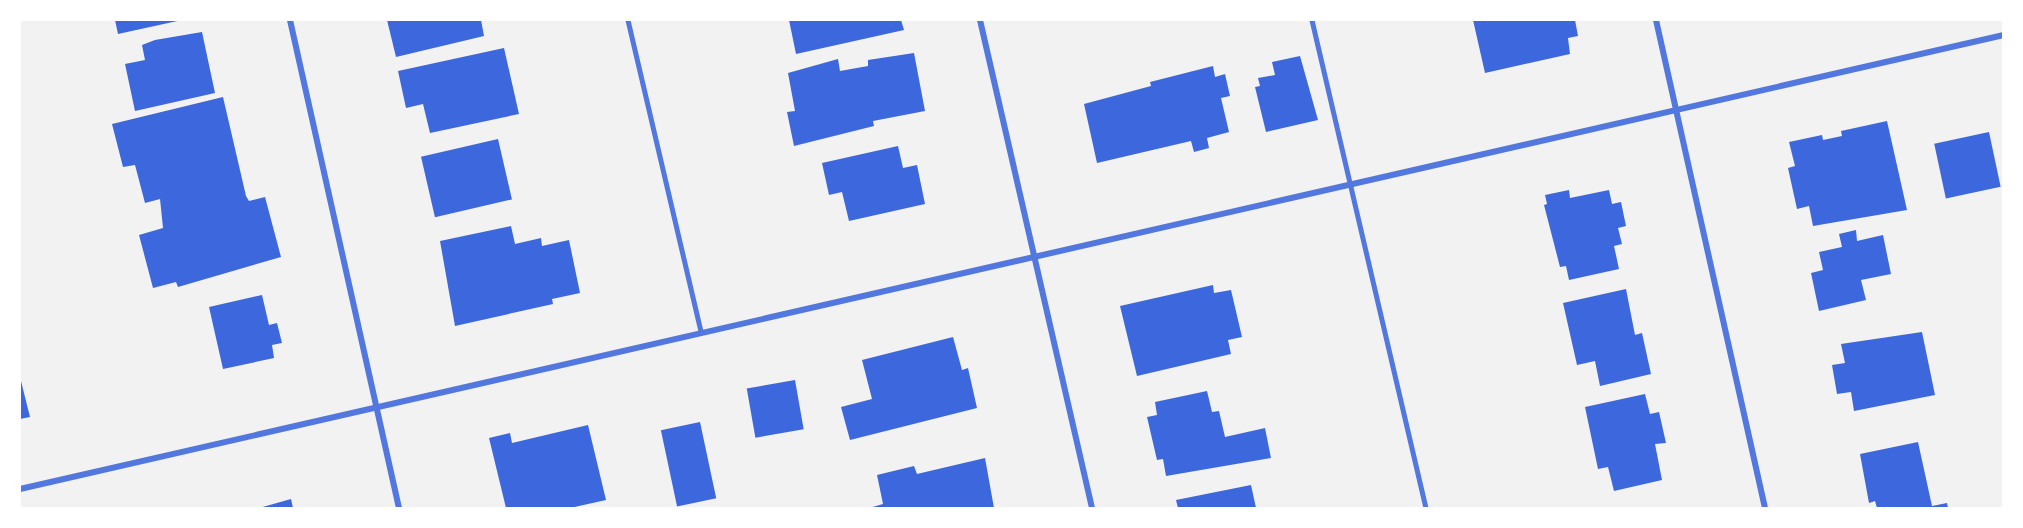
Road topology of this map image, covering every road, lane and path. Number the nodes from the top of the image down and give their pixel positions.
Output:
1 (290, 20) edge
2 (628, 20) edge
3 (980, 20) edge
4 (1312, 20) edge
5 (1656, 20) edge
6 (2004, 35) edge
7 (1676, 108) junction
8 (1350, 184) junction
9 (1034, 256) junction
10 (701, 332) junction
11 (376, 407) junction
12 (20, 489) edge
13 (399, 508) edge
14 (1092, 508) edge
15 (1426, 508) edge
16 (1765, 508) edge

1 - 11 street
2 - 10 lane
3 - 9 street
4 - 8 lane
5 - 7 street
6 - 7 street
7 - 8 street
7 - 16 street
8 - 9 street
8 - 15 lane
9 - 10 street
9 - 14 street
10 - 11 street
11 - 12 street
11 - 13 street

